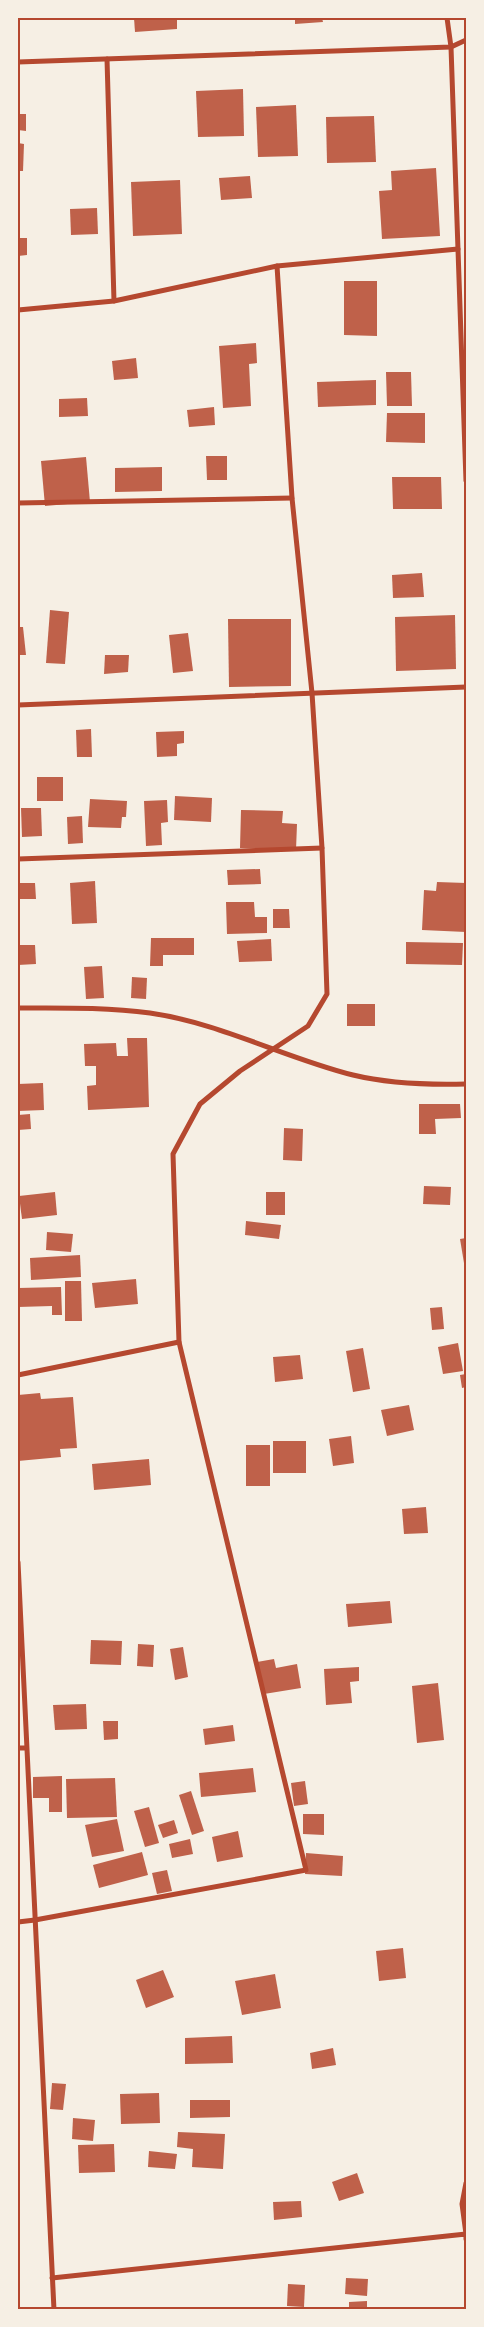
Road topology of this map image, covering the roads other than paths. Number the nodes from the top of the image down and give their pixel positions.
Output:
1 (446, 18) edge
2 (466, 40) edge
3 (451, 46) junction
4 (107, 59) junction
5 (18, 62) edge
6 (458, 249) junction
7 (276, 266) junction
8 (114, 301) junction
9 (458, 302) junction
10 (466, 303) edge
11 (18, 310) edge
12 (466, 481) edge
13 (292, 498) junction
14 (18, 503) edge
15 (466, 687) edge
16 (312, 693) junction
17 (18, 705) edge
18 (322, 848) junction
19 (18, 859) edge
20 (18, 1008) edge
21 (274, 1050) junction
22 (466, 1084) edge
23 (178, 1342) junction
24 (18, 1375) edge
25 (18, 1562) edge
26 (18, 1570) edge
27 (18, 1748) edge
28 (26, 1748) junction
29 (35, 1920) junction
30 (18, 1922) edge
31 (466, 2184) edge
32 (466, 2236) edge
33 (52, 2278) junction
34 (54, 2310) edge

1 - 3 street
2 - 3 street
3 - 4 street
3 - 6 street
4 - 5 street
4 - 8 street
6 - 7 street
6 - 9 street
7 - 8 street
7 - 13 street
8 - 11 street
9 - 10 street
9 - 12 street
13 - 14 street
13 - 16 street
15 - 16 street
16 - 17 street
16 - 18 street
18 - 19 street
18 - 21 street
20 - 21 street
21 - 22 street
21 - 23 street
23 - 24 street
23 - 29 street
25 - 26 street
26 - 28 street
27 - 28 street
28 - 29 street
29 - 30 street
29 - 33 street
31 - 32 street
32 - 33 street
33 - 34 street

